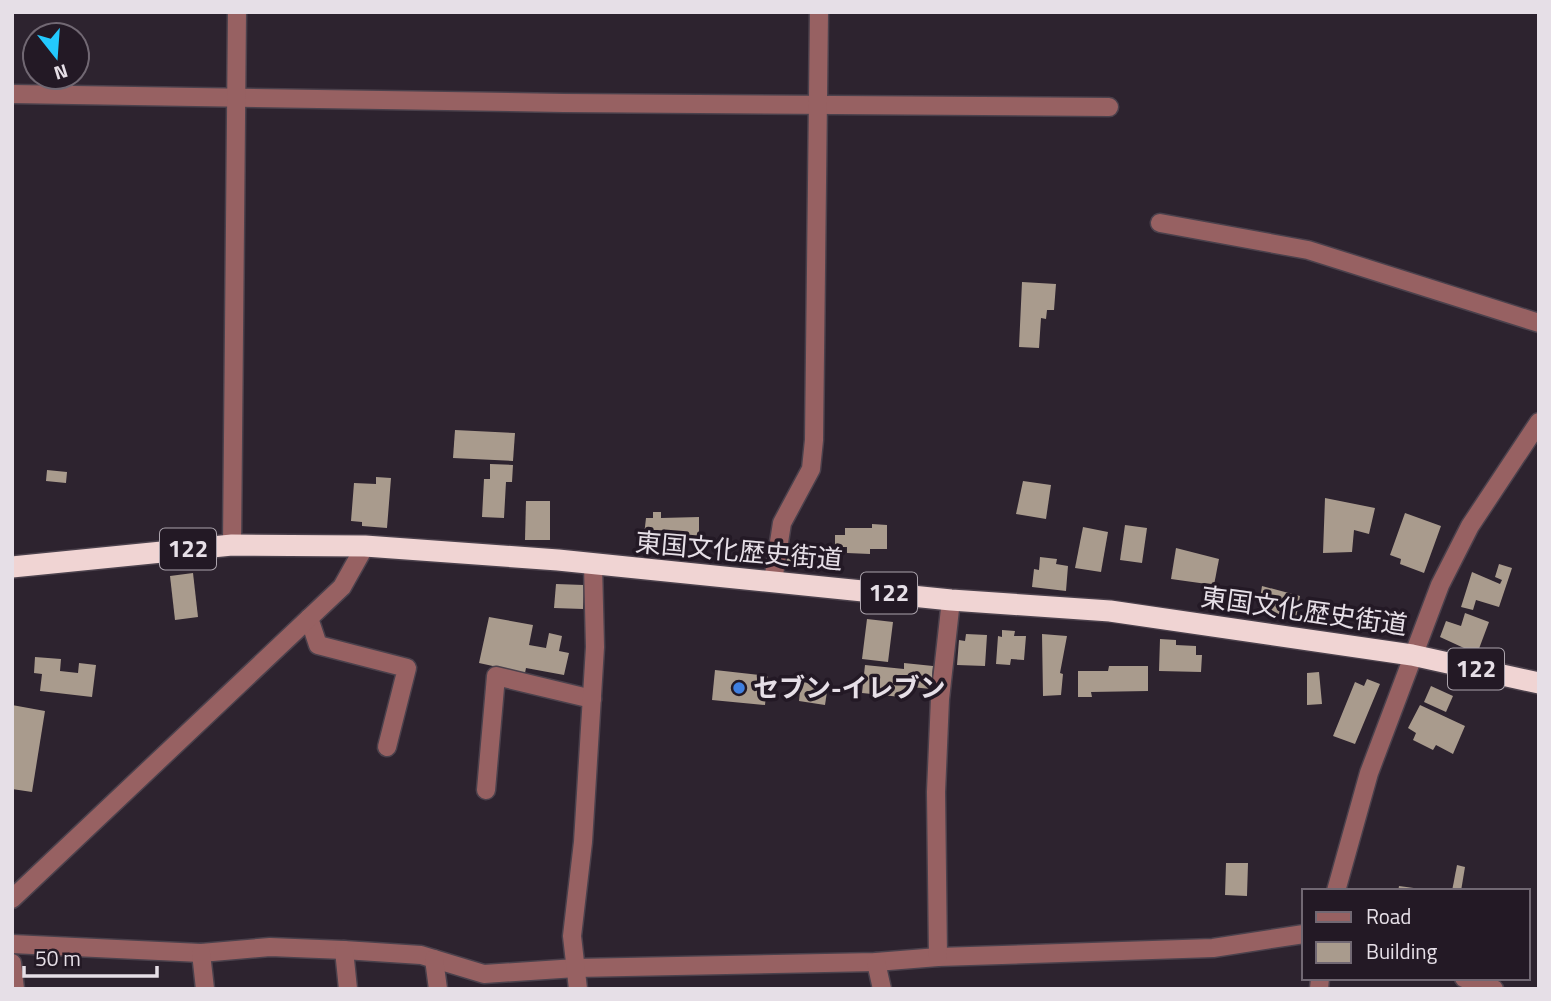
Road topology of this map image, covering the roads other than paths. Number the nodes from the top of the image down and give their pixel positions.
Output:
1 (237, 12) edge
2 (819, 12) edge
3 (12, 94) edge
4 (237, 96) junction
5 (818, 105) junction
6 (1109, 107) dead end
7 (1160, 223) dead end
8 (1539, 323) edge
9 (1539, 422) edge
10 (232, 545) junction
11 (365, 546) junction
12 (593, 565) junction
13 (12, 568) edge
14 (773, 581) junction
15 (951, 600) junction
16 (309, 618) junction
17 (1412, 655) junction
18 (1539, 683) edge
19 (592, 699) junction
20 (387, 747) dead end
21 (486, 790) dead end
22 (1337, 889) edge
23 (12, 899) edge
24 (1302, 934) edge
25 (12, 944) edge
26 (344, 950) junction
27 (201, 953) junction
28 (938, 957) junction
29 (434, 959) junction
30 (876, 962) junction
31 (12, 963) edge
32 (576, 968) junction
33 (1469, 980) edge
34 (15, 989) edge
35 (205, 989) edge
36 (348, 989) edge
37 (438, 989) edge
38 (579, 989) edge
39 (881, 989) edge
40 (1494, 989) edge

1 - 4 street
2 - 5 street
3 - 4 street
4 - 5 street
4 - 10 street
5 - 6 street
5 - 14 street
7 - 8 street
9 - 17 street
10 - 11 highway, 東国文化歴史街道 / 122
10 - 13 highway, 東国文化歴史街道 / 122
11 - 12 highway, 東国文化歴史街道 / 122
11 - 16 street
12 - 14 highway, 東国文化歴史街道 / 122
12 - 19 street
14 - 15 highway, 東国文化歴史街道 / 122
15 - 17 highway, 東国文化歴史街道 / 122
15 - 28 street
16 - 20 street
16 - 23 street
17 - 18 highway, 東国文化歴史街道 / 122
17 - 22 street
19 - 21 street
19 - 32 street
24 - 28 street
25 - 27 street
26 - 27 street
26 - 29 street
26 - 36 street
27 - 35 street
28 - 30 street
29 - 32 street
29 - 37 street
30 - 32 street
30 - 39 street
31 - 34 street
32 - 38 street
33 - 40 street

